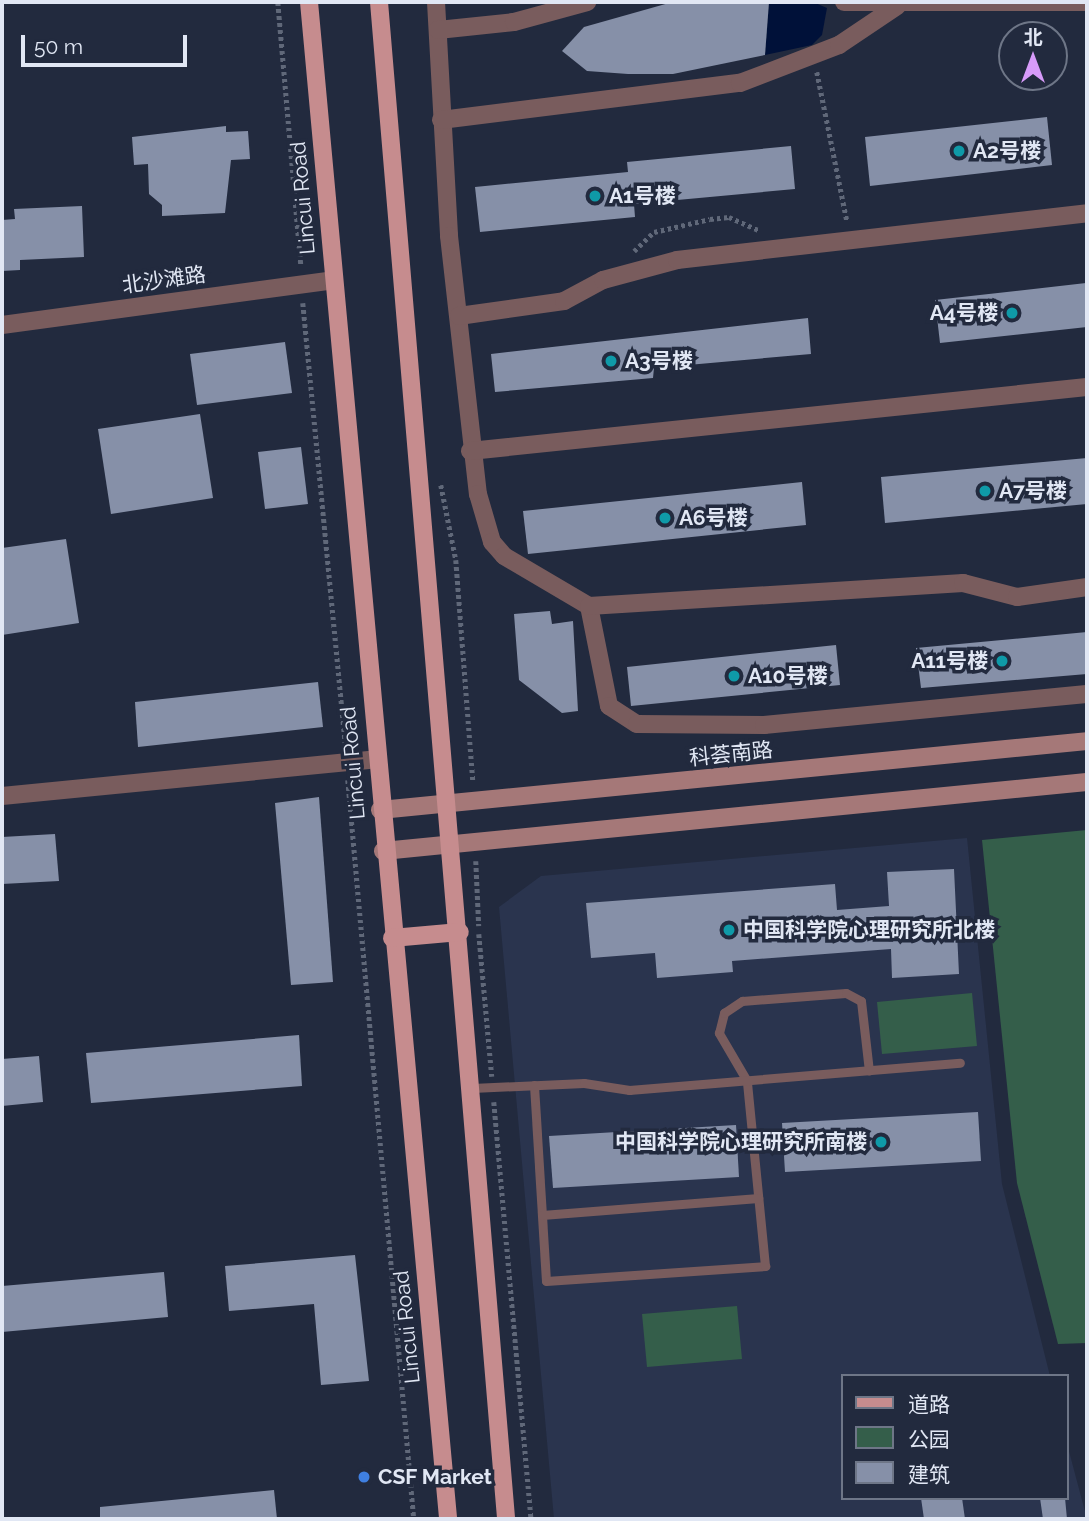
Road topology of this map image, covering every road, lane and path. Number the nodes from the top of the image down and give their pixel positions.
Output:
1 (309, 2) edge
2 (379, 2) edge
3 (436, 2) edge
4 (587, 2) edge
5 (844, 2) edge
6 (1087, 2) edge
7 (897, 6) junction
8 (438, 30) junction
9 (814, 57) junction
10 (442, 120) junction
11 (1087, 213) edge
12 (851, 242) junction
13 (333, 280) junction
14 (459, 316) junction
15 (2, 325) edge
16 (1087, 387) edge
17 (470, 452) junction
18 (439, 477) dead end
19 (1087, 587) edge
20 (589, 606) junction
21 (1087, 694) edge
22 (1087, 741) edge
23 (376, 759) junction
24 (1087, 782) edge
25 (2, 796) edge
26 (474, 803) junction
27 (450, 806) junction
28 (380, 810) junction
29 (475, 844) junction
30 (453, 846) junction
31 (383, 851) junction
32 (460, 932) junction
33 (392, 937) junction
34 (960, 1063) dead end
35 (869, 1071) junction
36 (747, 1081) junction
37 (534, 1085) junction
38 (472, 1088) junction
39 (493, 1088) junction
40 (758, 1198) junction
41 (542, 1215) junction
42 (448, 1519) edge
43 (506, 1519) edge
44 (531, 1519) edge

1 - 13 main road, Lincui Road
2 - 27 main road
3 - 8 street
4 - 8 street
5 - 7 street
6 - 7 street
7 - 9 street
8 - 10 street
9 - 10 street
9 - 12 path
10 - 14 street
11 - 12 street
12 - 14 street
13 - 15 street, 北沙滩路
13 - 23 main road, Lincui Road
14 - 17 street
16 - 17 street
17 - 20 street
18 - 26 path
19 - 20 street
20 - 21 street
22 - 26 street, 科荟南路
23 - 25 street
23 - 28 main road, Lincui Road
24 - 29 street
26 - 27 street, 科荟南路
27 - 28 street, 科荟南路
27 - 30 main road
28 - 31 main road, Lincui Road
29 - 30 street
29 - 39 path
30 - 31 street
30 - 32 main road
31 - 33 main road, Lincui Road
32 - 33 main road
32 - 38 main road
33 - 42 main road, Lincui Road
34 - 35 lane
35 - 36 lane
35 - 36 lane
36 - 37 lane
36 - 40 lane
37 - 39 lane
37 - 41 lane
38 - 39 lane
38 - 43 main road
39 - 44 path
40 - 41 lane
40 - 41 lane

